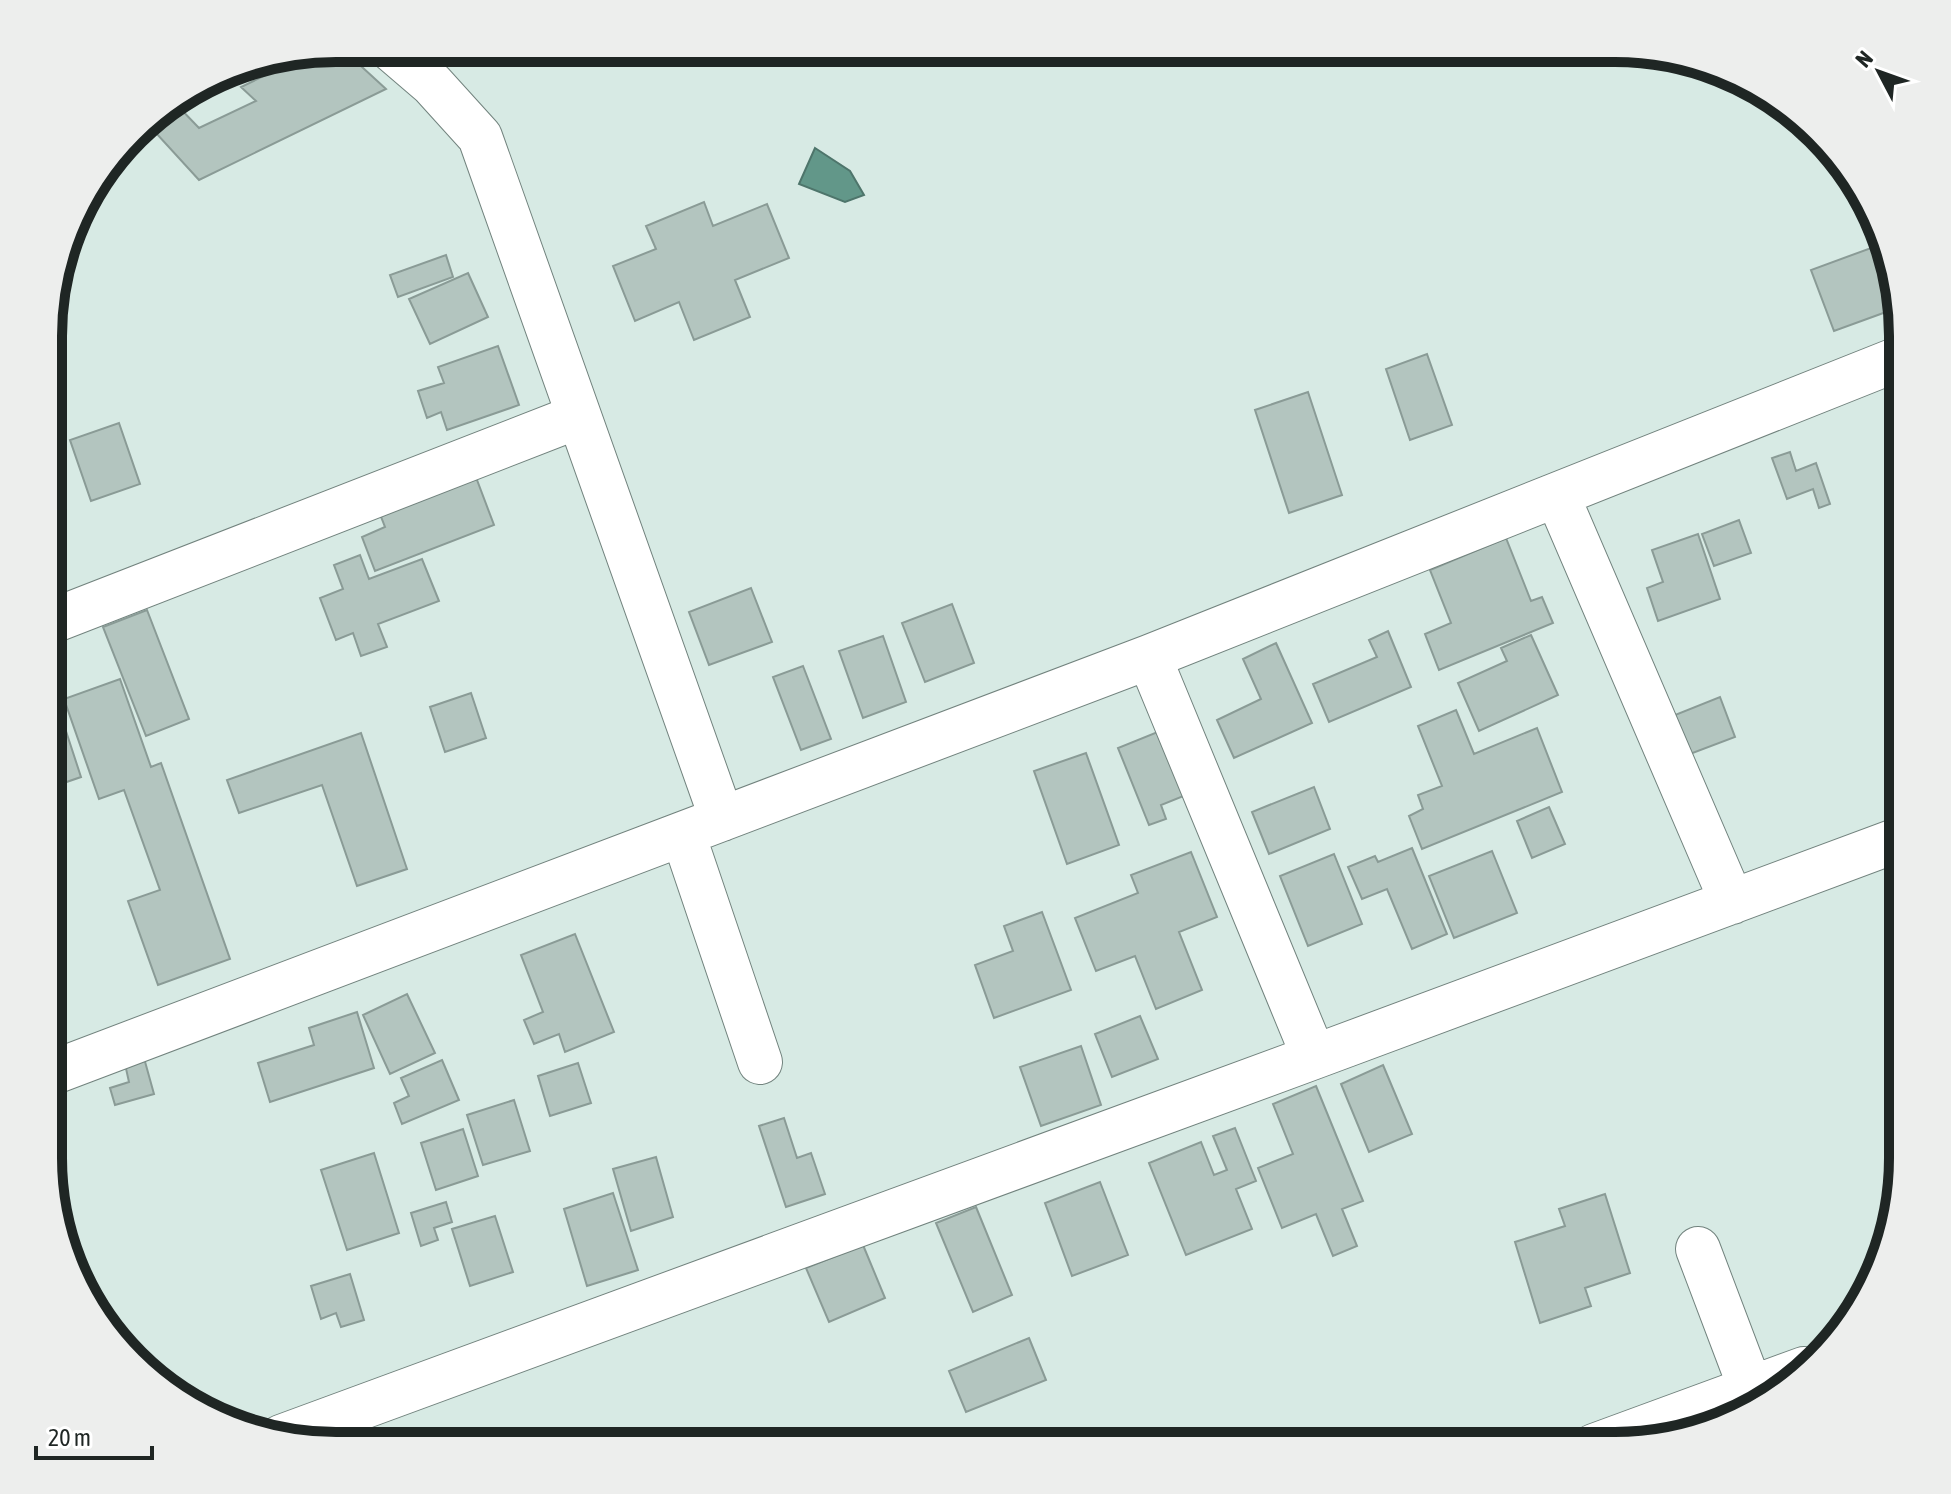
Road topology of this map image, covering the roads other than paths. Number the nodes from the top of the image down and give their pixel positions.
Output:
1 (406, 62) edge
2 (1889, 363) edge
3 (579, 416) junction
4 (1557, 495) junction
5 (62, 617) edge
6 (1149, 657) junction
7 (702, 826) junction
8 (1888, 843) edge
9 (1732, 902) junction
10 (1314, 1057) junction
11 (760, 1062) dead end
12 (63, 1069) edge
13 (1698, 1249) dead end
14 (1753, 1394) edge
15 (1745, 1399) edge
16 (302, 1429) edge
17 (1644, 1430) edge

1 - 3 street
2 - 4 street
3 - 5 street
3 - 7 street
4 - 6 street
4 - 9 street
6 - 7 street
6 - 10 street
7 - 11 street
7 - 12 street
8 - 9 street
9 - 10 street
10 - 16 street
13 - 14 street
15 - 17 street

